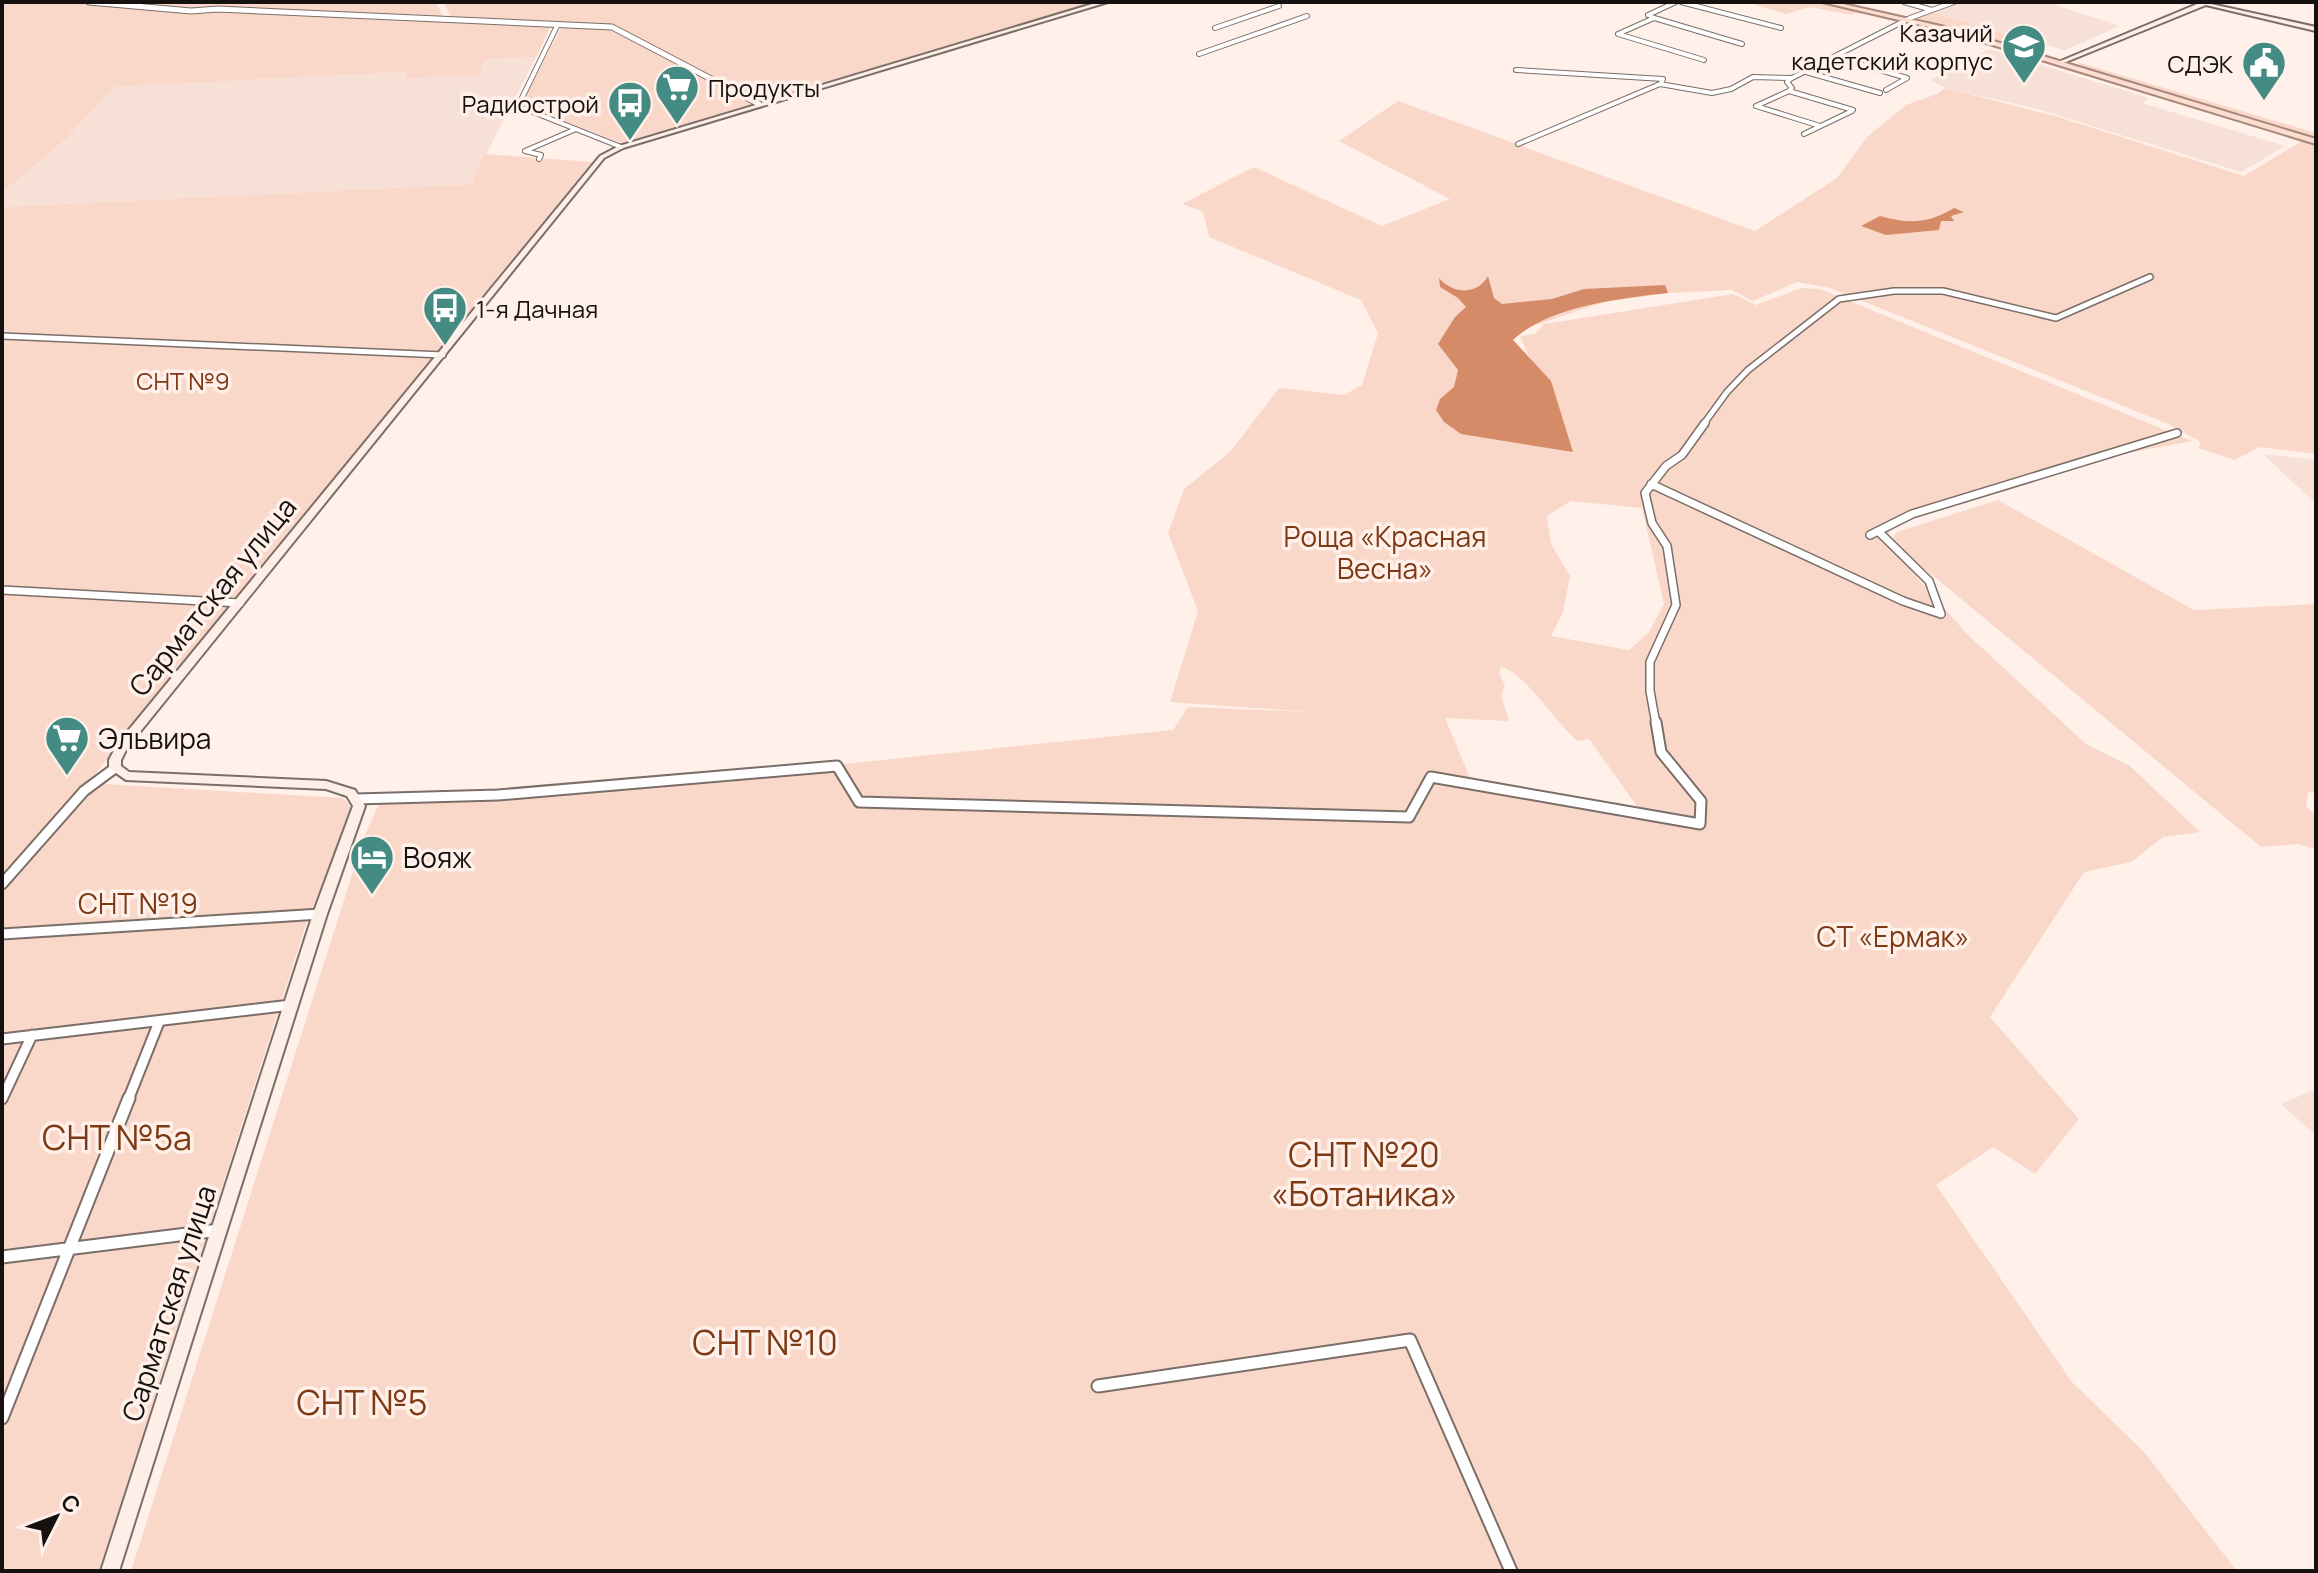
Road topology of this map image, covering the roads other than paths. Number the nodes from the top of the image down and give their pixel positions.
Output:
1 (89, 2) edge
2 (1105, 2) edge
3 (1678, 2) edge
4 (1825, 2) edge
5 (1833, 2) edge
6 (1904, 2) edge
7 (1954, 2) edge
8 (2206, 3) edge
9 (131, 4) edge
10 (1279, 6) dead end
11 (1933, 10) junction
12 (1307, 16) dead end
13 (1654, 18) junction
14 (1909, 18) junction
15 (558, 24) junction
16 (1215, 28) dead end
17 (1781, 28) dead end
18 (2316, 29) edge
19 (1742, 44) dead end
20 (1199, 54) dead end
21 (1835, 56) junction
22 (1704, 60) dead end
23 (2061, 62) junction
24 (1516, 70) dead end
25 (1805, 71) junction
26 (1792, 78) junction
27 (1660, 84) junction
28 (1886, 90) dead end
29 (1789, 91) junction
30 (1880, 93) dead end
31 (759, 104) dead end
32 (1820, 126) junction
33 (576, 129) junction
34 (1804, 134) dead end
35 (2316, 141) edge
36 (1518, 144) dead end
37 (621, 147) junction
38 (539, 159) dead end
39 (2150, 277) dead end
40 (2, 336) edge
41 (443, 355) junction
42 (2177, 433) dead end
43 (1651, 484) junction
44 (1878, 531) junction
45 (1870, 535) dead end
46 (2, 590) edge
47 (240, 603) junction
48 (115, 768) junction
49 (356, 799) junction
50 (2, 884) edge
51 (320, 914) junction
52 (2, 934) edge
53 (291, 1005) junction
54 (159, 1022) junction
55 (32, 1035) junction
56 (2, 1039) edge
57 (2, 1099) edge
58 (219, 1230) junction
59 (69, 1248) junction
60 (2, 1257) edge
61 (1098, 1386) dead end
62 (2, 1418) edge
63 (110, 1571) edge
64 (1511, 1571) edge

1 - 9 street
2 - 37 main road, Сарматская улица
3 - 13 street
3 - 17 street
4 - 14 main road
5 - 14 main road
6 - 11 street
7 - 11 street
8 - 18 main road
8 - 23 main road
9 - 15 street
10 - 16 street
11 - 14 street
12 - 20 street
13 - 19 street
13 - 22 street
14 - 21 street
14 - 23 main road
15 - 31 street
15 - 33 street
21 - 25 street
21 - 28 street
23 - 35 main road
24 - 27 street
25 - 26 street
25 - 30 street
26 - 27 street
26 - 29 street
27 - 36 street
29 - 32 street
29 - 32 street
32 - 34 street
33 - 37 street
33 - 38 street
37 - 41 main road, Сарматская улица
39 - 43 street
40 - 41 street
41 - 47 main road, Сарматская улица
42 - 44 street
43 - 44 street
43 - 49 street
44 - 45 street
46 - 47 street
47 - 48 main road, Сарматская улица
48 - 49 main road
48 - 50 street
49 - 51 main road, Сарматская улица
51 - 52 street
51 - 53 main road, Сарматская улица
53 - 54 street
53 - 58 main road, Сарматская улица
54 - 55 street
54 - 59 street
55 - 56 street
55 - 57 street
58 - 59 street
58 - 63 main road, Сарматская улица
59 - 60 street
59 - 62 street
61 - 64 street

